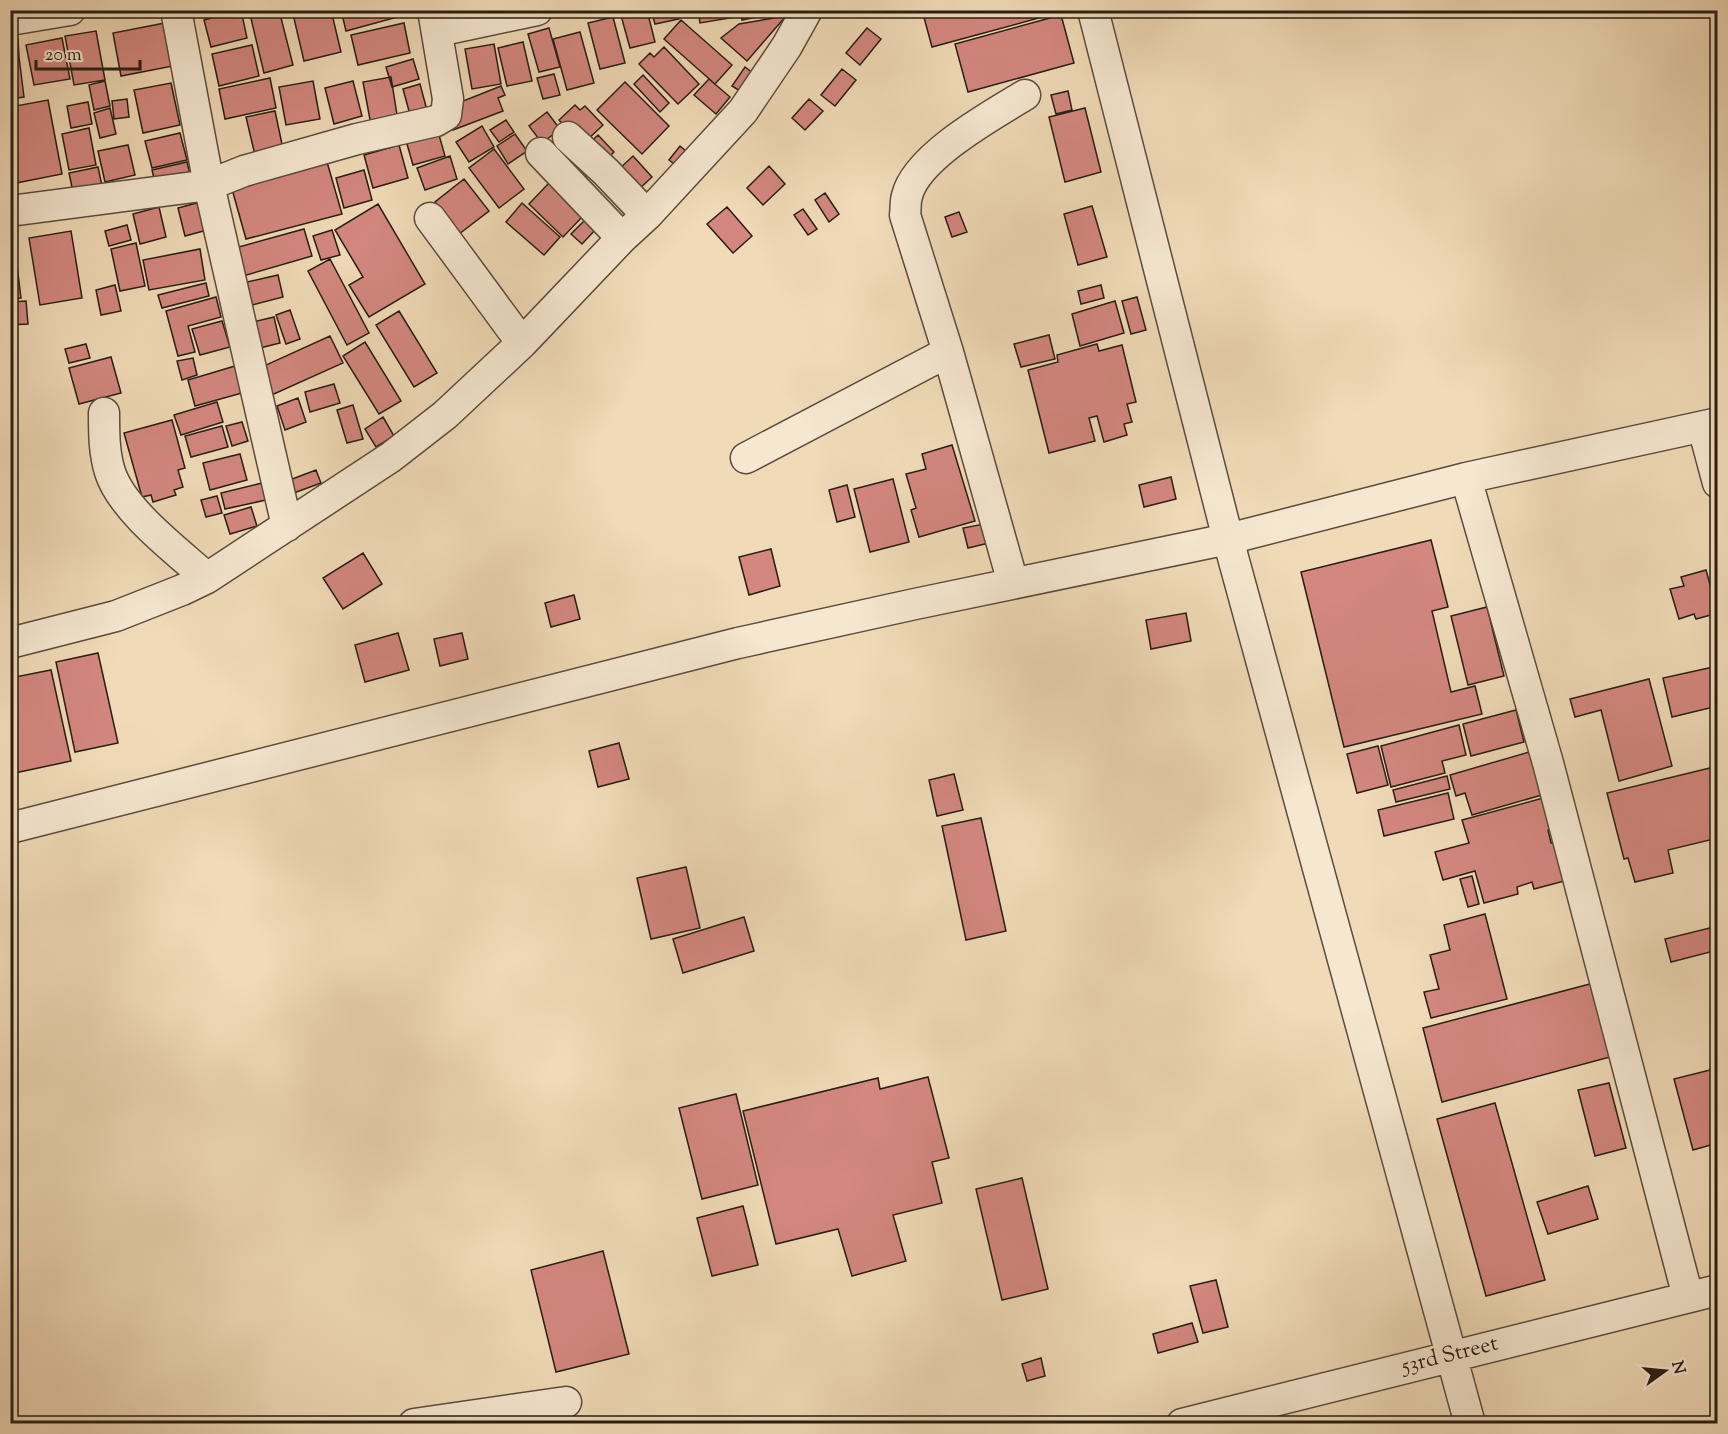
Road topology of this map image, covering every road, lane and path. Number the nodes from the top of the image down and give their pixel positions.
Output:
1 (70, 10) edge
2 (176, 10) edge
3 (537, 10) edge
4 (807, 10) edge
5 (1093, 10) edge
6 (10, 20) edge
7 (436, 21) edge
8 (1025, 95) dead end
9 (568, 136) dead end
10 (541, 153) dead end
11 (209, 185) junction
12 (10, 211) edge
13 (647, 215) junction
14 (430, 218) dead end
15 (622, 238) junction
16 (522, 343) junction
17 (948, 352) junction
18 (104, 413) dead end
19 (1710, 425) edge
20 (746, 458) dead end
21 (1466, 478) junction
22 (1718, 483) edge
23 (287, 526) junction
24 (1228, 539) junction
25 (207, 578) junction
26 (1012, 583) junction
27 (10, 643) edge
28 (10, 828) edge
29 (1718, 1290) edge
30 (1688, 1297) junction
31 (1452, 1355) junction
32 (566, 1402) dead end
33 (1216, 1420) edge
34 (414, 1424) edge
35 (1182, 1424) edge
36 (1470, 1424) edge

1 - 6 street
2 - 11 street
3 - 7 street
4 - 13 street
5 - 24 street
7 - 11 street
8 - 17 street
9 - 13 street
10 - 15 street
11 - 12 street
11 - 23 street
13 - 15 street
14 - 16 street
15 - 16 street
16 - 23 street
17 - 20 street
17 - 26 street
18 - 25 street
19 - 21 street
19 - 22 street
21 - 24 street
21 - 30 street
23 - 25 street
24 - 26 street
24 - 31 street
25 - 27 street
26 - 28 street
29 - 30 street, 53rd Street
30 - 31 street, 53rd Street
31 - 33 street, 53rd Street
31 - 36 street
32 - 34 street
33 - 35 street, 53rd Street

